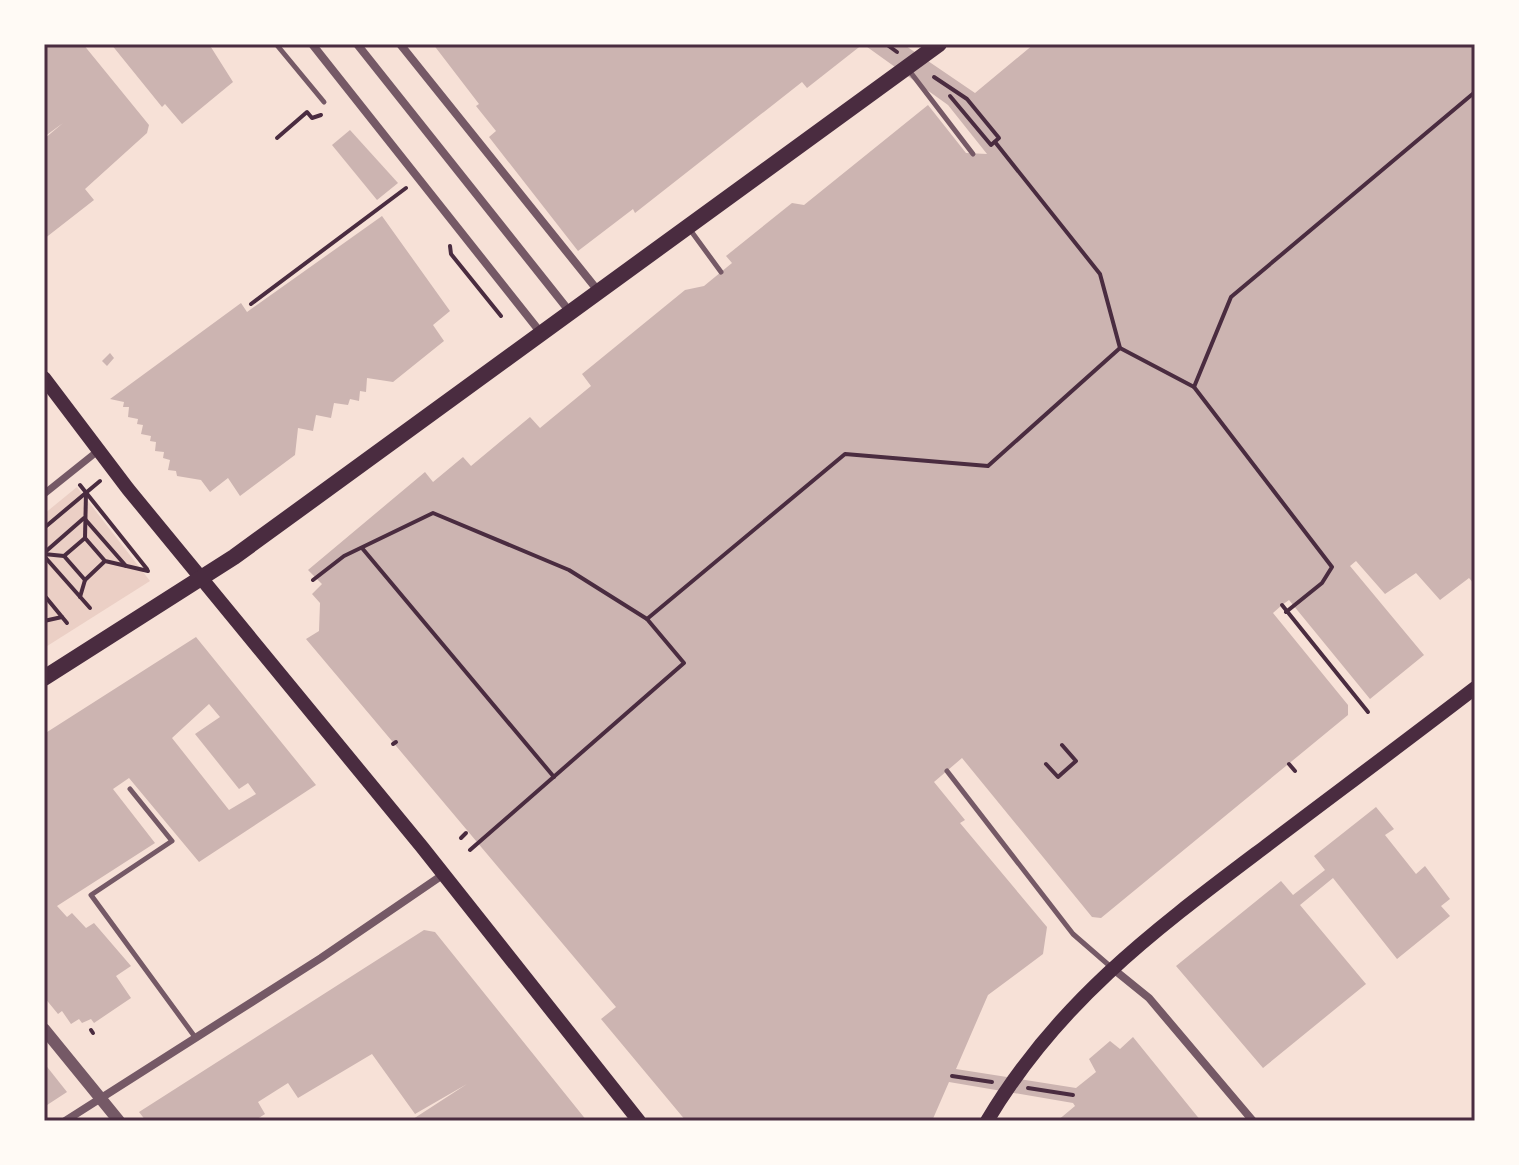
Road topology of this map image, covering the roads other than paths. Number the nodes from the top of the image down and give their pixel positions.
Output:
1 (276, 44) edge
2 (312, 44) edge
3 (357, 44) edge
4 (400, 44) edge
5 (930, 47) edge
6 (906, 68) junction
7 (324, 102) dead end
8 (973, 154) dead end
9 (688, 227) junction
10 (721, 272) dead end
11 (599, 292) junction
12 (570, 312) junction
13 (541, 333) junction
14 (44, 378) edge
15 (100, 450) junction
16 (44, 494) edge
17 (201, 578) junction
18 (44, 678) edge
19 (1475, 688) edge
20 (947, 771) dead end
21 (130, 789) dead end
22 (444, 874) junction
23 (1112, 968) junction
24 (44, 1029) edge
25 (195, 1037) junction
26 (101, 1098) junction
27 (65, 1121) edge
28 (119, 1121) edge
29 (639, 1121) edge
30 (987, 1121) edge
31 (1253, 1121) edge

1 - 7 lane
2 - 13 street
3 - 12 street
4 - 11 street
5 - 6 main road
6 - 8 lane
6 - 9 main road
9 - 10 lane
9 - 11 main road
11 - 12 main road
12 - 13 main road
13 - 17 main road
14 - 15 main road
15 - 16 street
15 - 17 main road
17 - 18 main road
17 - 22 main road
19 - 23 main road
20 - 23 lane
21 - 25 lane
22 - 25 street
22 - 29 main road
23 - 30 main road
23 - 31 street
24 - 26 street
25 - 26 street
26 - 27 street
26 - 28 street

